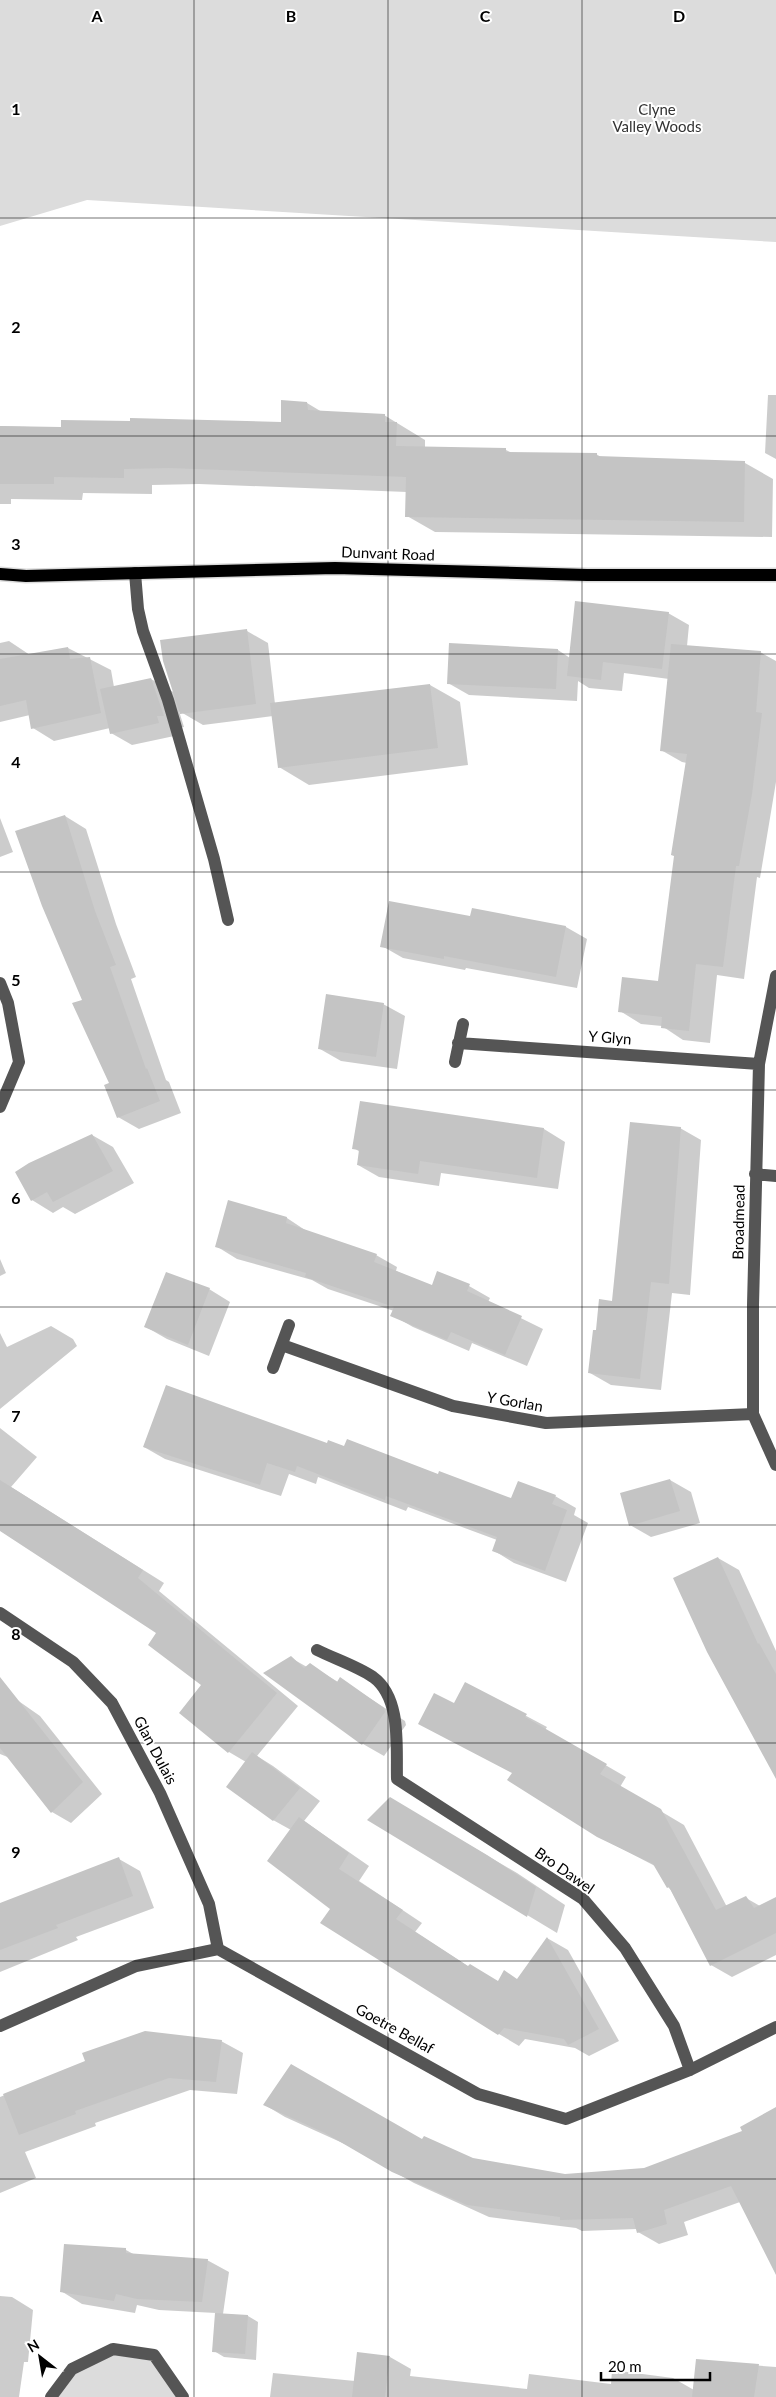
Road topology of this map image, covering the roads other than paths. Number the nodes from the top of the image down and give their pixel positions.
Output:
1 (135, 573) junction
2 (0, 574) edge
3 (776, 575) edge
4 (228, 920) dead end
5 (776, 976) edge
6 (0, 983) edge
7 (464, 1024) dead end
8 (458, 1043) junction
9 (454, 1062) dead end
10 (759, 1064) junction
11 (0, 1107) edge
12 (755, 1174) junction
13 (776, 1176) edge
14 (289, 1325) dead end
15 (282, 1345) junction
16 (273, 1368) dead end
17 (753, 1414) junction
18 (776, 1465) edge
19 (0, 1614) edge
20 (317, 1650) dead end
21 (218, 1949) junction
22 (0, 2026) edge
23 (776, 2027) edge
24 (690, 2070) junction
25 (51, 2397) edge
26 (183, 2397) edge

1 - 2 main road, Dunvant Road
1 - 3 main road, Dunvant Road
1 - 4 street
5 - 10 street, Broadmead
6 - 11 street
7 - 8 street
8 - 9 street
8 - 10 street, Y Glyn
10 - 12 street, Broadmead
12 - 13 street
12 - 17 street, Broadmead
14 - 15 street
15 - 16 street
15 - 17 street, Y Gorlan
17 - 18 street, Broadmead
19 - 21 street, Glan Dulais
20 - 24 street, Bro Dawel
21 - 22 street
21 - 24 street, Goetre Bellaf
23 - 24 street, Goetre Bellaf
25 - 26 street

